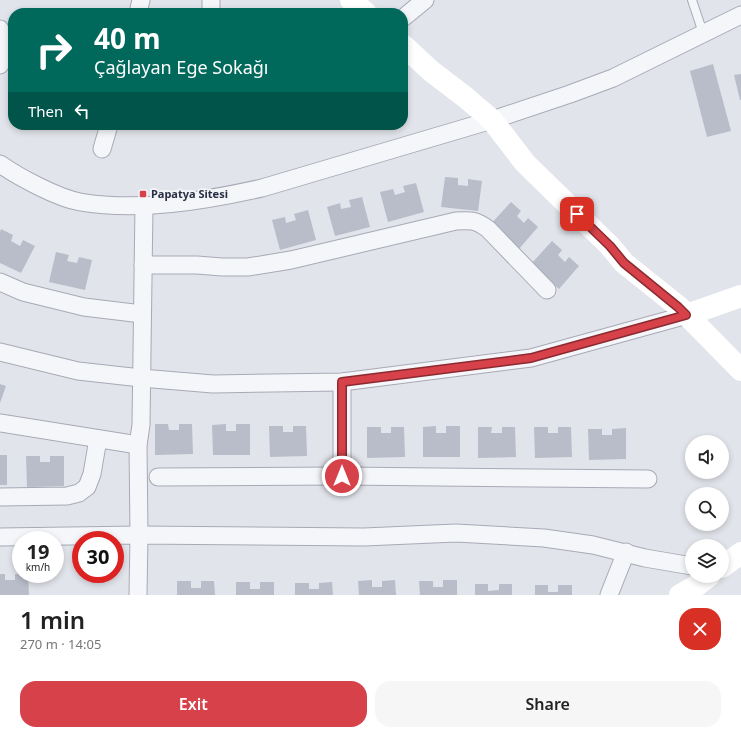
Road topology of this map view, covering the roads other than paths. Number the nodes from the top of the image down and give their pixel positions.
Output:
1 (351, 0) edge
2 (425, 0) edge
3 (692, 0) edge
4 (360, 8) edge
5 (408, 14) edge
6 (741, 15) edge
7 (0, 29) edge
8 (703, 34) junction
9 (408, 50) edge
10 (0, 65) edge
11 (492, 120) junction
12 (108, 130) edge
13 (102, 149) dead end
14 (0, 164) edge
15 (144, 205) junction
16 (142, 265) junction
17 (0, 282) edge
18 (547, 290) dead end
19 (741, 296) edge
20 (142, 314) junction
21 (686, 315) junction
22 (0, 352) edge
23 (741, 370) edge
24 (141, 378) junction
25 (342, 382) junction
26 (0, 423) edge
27 (98, 439) junction
28 (138, 445) junction
29 (158, 476) dead end
30 (342, 476) junction
31 (648, 479) dead end
32 (0, 497) edge
33 (139, 535) junction
34 (0, 537) edge
35 (626, 552) junction
36 (741, 553) edge
37 (729, 562) edge
38 (696, 584) edge
39 (138, 595) edge
40 (609, 595) edge

1 - 4 street
2 - 5 street
3 - 8 lane
6 - 8 street
7 - 10 street
8 - 11 street
9 - 11 street
11 - 15 street
11 - 21 street
12 - 13 street
14 - 15 street
15 - 16 street
16 - 18 street
16 - 20 street
17 - 20 street
19 - 21 street
20 - 24 street
21 - 23 street
21 - 25 street
22 - 24 street
24 - 25 street
24 - 28 street
25 - 30 street
26 - 27 street
27 - 28 street
27 - 32 street
28 - 33 street
29 - 30 street
30 - 31 street
33 - 34 street
33 - 35 street
33 - 39 street
35 - 38 street
35 - 40 street
36 - 37 street

